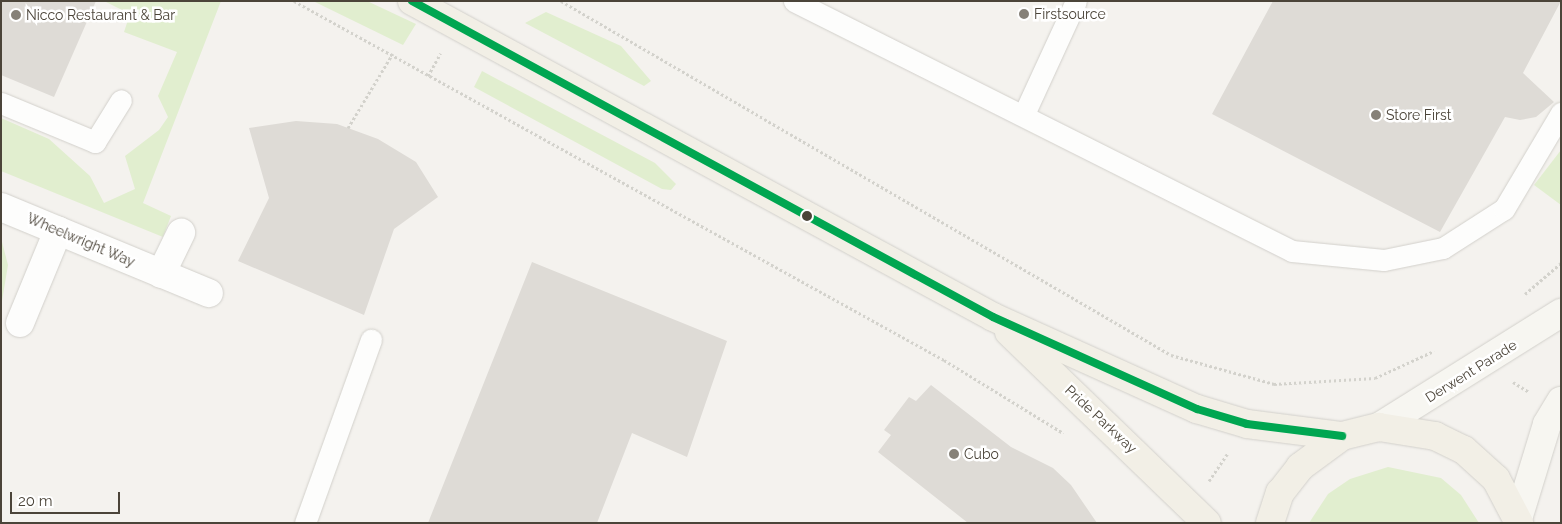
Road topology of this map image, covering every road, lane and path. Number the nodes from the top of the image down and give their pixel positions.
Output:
1 (294, 1) edge
2 (412, 1) edge
3 (561, 1) edge
4 (794, 1) edge
5 (1076, 1) edge
6 (393, 53) junction
7 (121, 100) dead end
8 (1, 103) edge
9 (1561, 113) edge
10 (1024, 114) junction
11 (348, 128) dead end
12 (1, 207) edge
13 (58, 231) junction
14 (181, 233) dead end
15 (161, 274) junction
16 (209, 293) dead end
17 (1561, 313) edge
18 (993, 317) junction
19 (20, 323) dead end
20 (371, 340) dead end
21 (1443, 347) dead end
22 (1561, 401) edge
23 (1380, 427) junction
24 (1342, 436) junction
25 (1070, 437) dead end
26 (1519, 521) edge
27 (305, 523) edge
28 (1207, 523) edge
29 (1270, 523) edge

1 - 6 path
2 - 18 main road, Pride Parkway
3 - 21 path
4 - 10 lane
5 - 10 lane
6 - 11 path
6 - 25 path
7 - 8 lane
9 - 10 lane
12 - 13 street, Wheelwright Way
13 - 15 street, Wheelwright Way
13 - 19 street
14 - 15 street
15 - 16 street, Wheelwright Way
17 - 23 street, Derwent Parade
18 - 24 main road, Pride Parkway
18 - 28 main road, Pride Parkway
20 - 27 lane
22 - 26 street
23 - 24 main road
23 - 26 main road
24 - 29 main road

